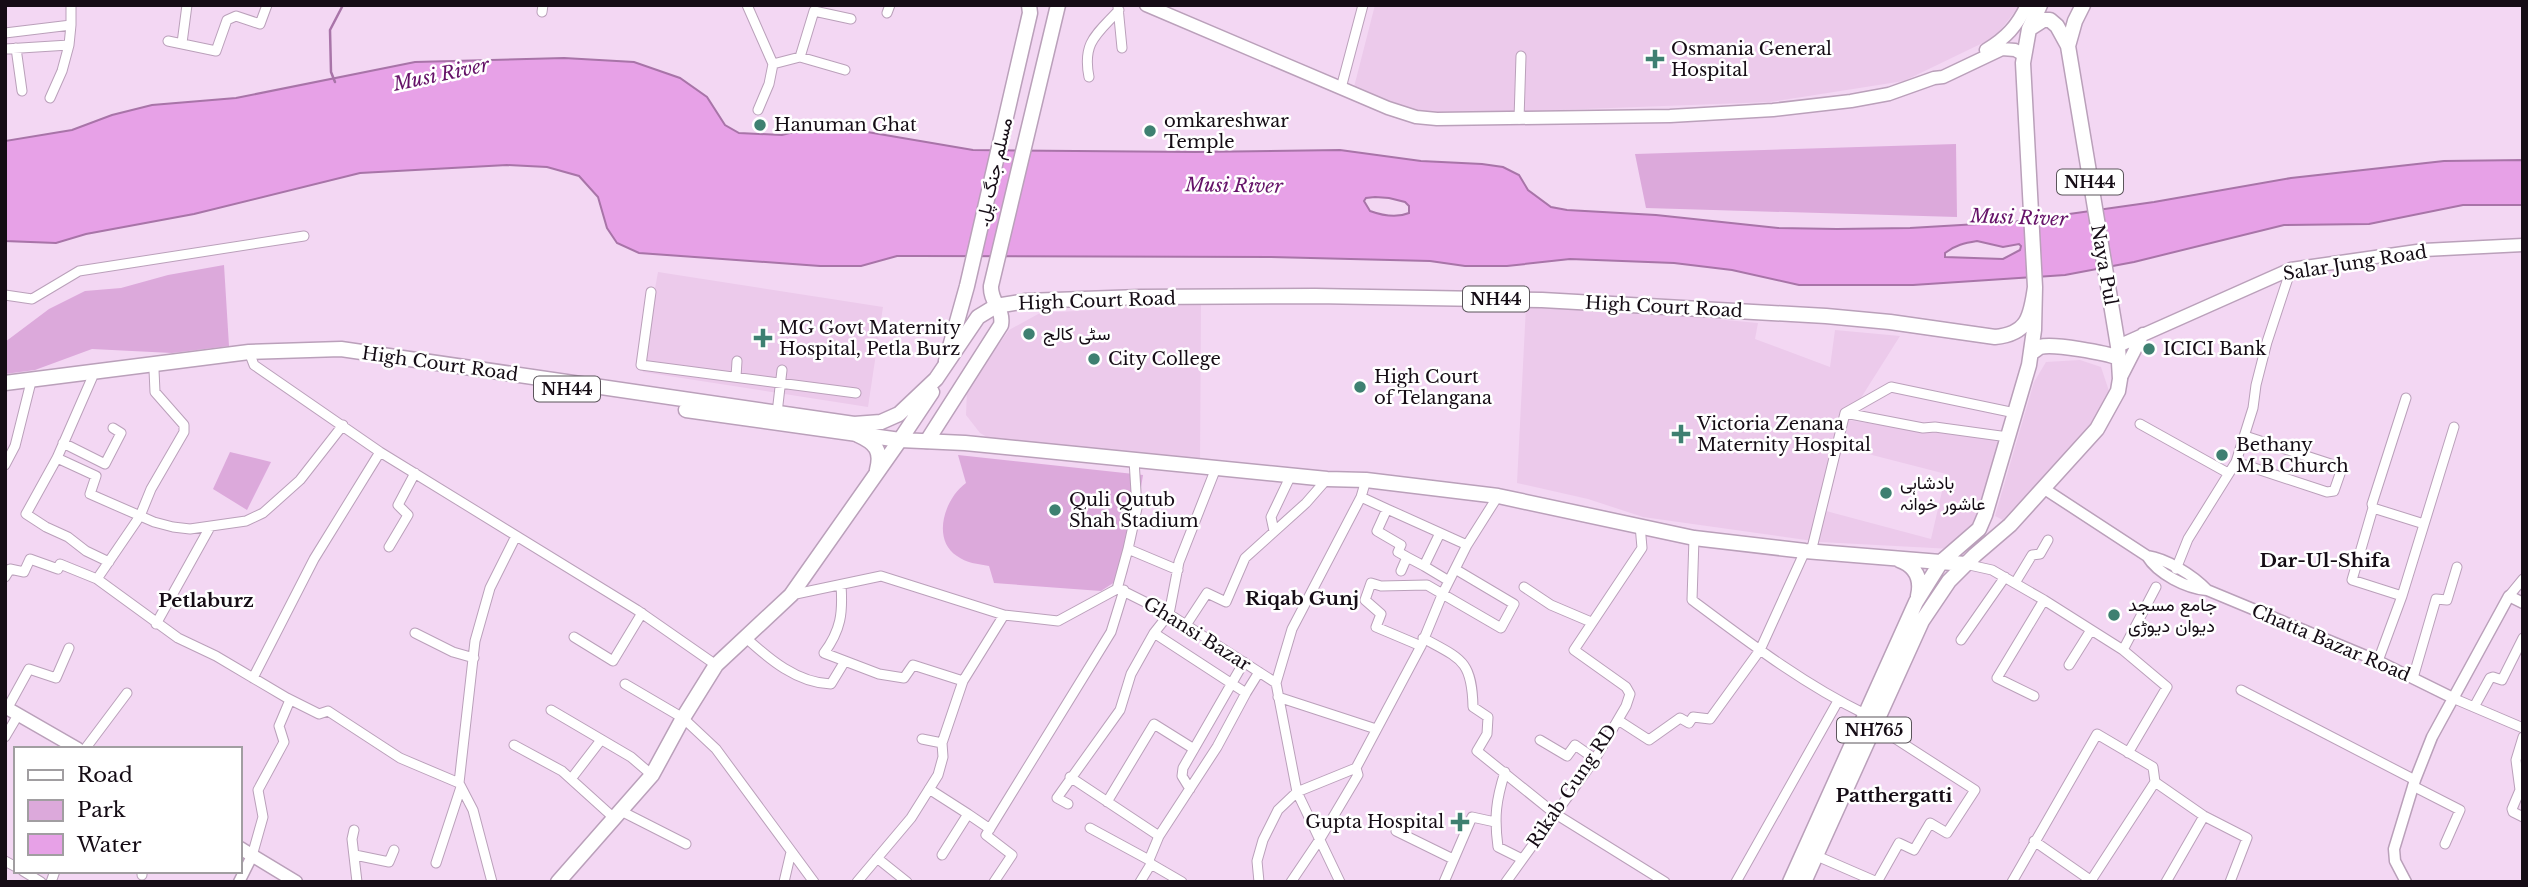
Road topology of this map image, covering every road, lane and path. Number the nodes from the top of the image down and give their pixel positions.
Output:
1 (71, 5) edge
2 (187, 5) edge
3 (267, 5) edge
4 (747, 5) edge
5 (1146, 5) edge
6 (1362, 5) edge
7 (2027, 5) edge
8 (2040, 5) edge
9 (2083, 5) edge
10 (1118, 8) edge
11 (1029, 9) edge
12 (1056, 11) edge
13 (850, 19) dead end
14 (71, 25) junction
15 (2029, 29) junction
16 (5, 33) edge
17 (169, 41) dead end
18 (182, 44) junction
19 (69, 45) junction
20 (2068, 46) junction
21 (16, 48) junction
22 (1122, 48) dead end
23 (5, 49) edge
24 (1521, 56) dead end
25 (800, 57) junction
26 (2023, 59) junction
27 (773, 64) junction
28 (845, 70) dead end
29 (1090, 77) dead end
30 (1934, 78) junction
31 (1341, 88) junction
32 (22, 91) dead end
33 (50, 98) dead end
34 (758, 110) dead end
35 (1519, 119) junction
36 (304, 236) dead end
37 (2523, 245) edge
38 (2291, 269) junction
39 (2035, 288) junction
40 (651, 292) dead end
41 (5, 295) edge
42 (996, 306) junction
43 (2034, 330) junction
44 (2143, 334) junction
45 (2117, 338) junction
46 (2031, 353) junction
47 (250, 355) junction
48 (737, 361) dead end
49 (155, 370) junction
50 (782, 370) dead end
51 (939, 374) junction
52 (736, 377) junction
53 (92, 379) junction
54 (2120, 379) junction
55 (5, 383) edge
56 (781, 383) junction
57 (30, 386) junction
58 (5, 390) edge
59 (856, 393) dead end
60 (2406, 398) dead end
61 (1845, 413) junction
62 (2015, 413) junction
63 (777, 414) junction
64 (2140, 424) dead end
65 (343, 425) junction
66 (2454, 427) dead end
67 (113, 428) dead end
68 (858, 435) junction
69 (2245, 436) junction
70 (2008, 437) junction
71 (900, 440) junction
72 (927, 441) junction
73 (63, 443) junction
74 (380, 452) junction
75 (57, 458) junction
76 (1134, 460) junction
77 (2236, 462) junction
78 (5, 465) edge
79 (1216, 468) junction
80 (415, 473) junction
81 (2228, 473) junction
82 (1291, 475) junction
83 (874, 478) junction
84 (1326, 479) junction
85 (1366, 480) junction
86 (2043, 488) junction
87 (1498, 496) junction
88 (1361, 497) junction
89 (2373, 508) junction
90 (1387, 509) junction
91 (1985, 515) junction
92 (140, 516) junction
93 (2424, 524) junction
94 (2010, 525) junction
95 (1640, 526) junction
96 (210, 527) junction
97 (1274, 531) junction
98 (1440, 533) junction
99 (516, 536) junction
100 (1693, 538) junction
101 (2048, 540) dead end
102 (1467, 545) junction
103 (389, 547) dead end
104 (1128, 550) junction
105 (1808, 552) junction
106 (1407, 556) junction
107 (2147, 556) junction
108 (1898, 559) junction
109 (109, 562) junction
110 (1965, 564) junction
111 (1424, 566) junction
112 (2458, 567) dead end
113 (1937, 568) junction
114 (1455, 569) junction
115 (2176, 569) junction
116 (1178, 570) junction
117 (1401, 571) dead end
118 (5, 577) edge
119 (2005, 577) junction
120 (97, 579) junction
121 (2523, 579) edge
122 (1450, 581) junction
123 (2015, 583) junction
124 (841, 585) junction
125 (1524, 587) dead end
126 (2156, 587) dead end
127 (1121, 589) junction
128 (2207, 590) junction
129 (791, 595) junction
130 (1442, 595) junction
131 (2402, 596) junction
132 (2509, 596) junction
133 (2043, 600) junction
134 (1916, 602) junction
135 (2523, 603) edge
136 (642, 613) junction
137 (1169, 614) junction
138 (1004, 615) junction
139 (1591, 622) junction
140 (156, 624) junction
141 (1186, 625) junction
142 (2091, 630) junction
143 (415, 633) dead end
144 (1154, 633) junction
145 (574, 637) dead end
146 (745, 637) junction
147 (2523, 638) edge
148 (1961, 640) dead end
149 (1422, 642) junction
150 (69, 648) dead end
151 (1759, 650) junction
152 (2123, 650) junction
153 (474, 658) junction
154 (845, 661) junction
155 (2378, 661) junction
156 (1244, 662) junction
157 (2069, 664) dead end
158 (716, 665) junction
159 (1259, 672) junction
160 (253, 678) junction
161 (2413, 678) junction
162 (963, 681) junction
163 (1231, 682) junction
164 (1276, 683) junction
165 (625, 684) dead end
166 (2241, 690) dead end
167 (127, 693) dead end
168 (1246, 693) junction
169 (2034, 696) dead end
170 (1278, 697) junction
171 (2455, 699) junction
172 (290, 700) junction
173 (1838, 701) junction
174 (2474, 707) junction
175 (10, 710) edge
176 (551, 710) dead end
177 (682, 718) junction
178 (1871, 718) junction
179 (1618, 720) junction
180 (2523, 728) edge
181 (1376, 729) junction
182 (5, 737) edge
183 (2523, 737) edge
184 (922, 738) dead end
185 (601, 740) junction
186 (1540, 740) dead end
187 (942, 743) junction
188 (514, 745) dead end
189 (75, 747) edge
190 (86, 747) edge
191 (1194, 749) junction
192 (2128, 753) junction
193 (1595, 759) junction
194 (1356, 768) junction
195 (1505, 772) junction
196 (652, 775) junction
197 (1070, 777) junction
198 (571, 779) junction
199 (2155, 782) junction
200 (2414, 783) junction
201 (460, 785) junction
202 (929, 789) junction
203 (1190, 789) junction
204 (1297, 792) junction
205 (1107, 802) junction
206 (1068, 804) dead end
207 (1554, 813) junction
208 (968, 814) junction
209 (617, 815) junction
210 (2204, 816) junction
211 (2523, 817) edge
212 (1495, 822) junction
213 (1090, 828) dead end
214 (990, 829) junction
215 (354, 830) dead end
216 (1396, 831) dead end
217 (1159, 836) junction
218 (1320, 839) junction
219 (2034, 841) junction
220 (685, 844) dead end
221 (2445, 844) dead end
222 (242, 849) edge
223 (394, 850) dead end
224 (791, 852) junction
225 (355, 855) junction
226 (942, 855) dead end
227 (252, 856) junction
228 (1817, 856) junction
229 (877, 858) junction
230 (1453, 859) junction
231 (1522, 859) junction
232 (1150, 862) junction
233 (436, 863) dead end
234 (2091, 881) edge
235 (239, 882) edge
236 (296, 882) edge
237 (357, 882) edge
238 (492, 882) edge
239 (558, 882) edge
240 (784, 882) edge
241 (814, 882) edge
242 (857, 882) edge
243 (907, 882) edge
244 (994, 882) edge
245 (1140, 882) edge
246 (1182, 882) edge
247 (1259, 882) edge
248 (1290, 882) edge
249 (1340, 882) edge
250 (1444, 882) edge
251 (1506, 882) edge
252 (1664, 882) edge
253 (1736, 882) edge
254 (1790, 882) edge
255 (1804, 882) edge
256 (2012, 882) edge
257 (2166, 882) edge
258 (2230, 882) edge
259 (2406, 882) edge

1 - 14 street
2 - 18 street
3 - 18 street
4 - 27 street
5 - 31 main road
6 - 31 street
7 - 30 main road
8 - 15 main road, NH44
9 - 20 main road, NH44
10 - 22 street
10 - 29 street
11 - 12 main road
11 - 51 main road, مسلم جنگ پل۔
12 - 42 main road, مسلم جنگ پل۔
13 - 25 street
14 - 16 street
14 - 19 street
15 - 20 main road, NH44
15 - 26 main road, NH44
17 - 18 street
19 - 21 street
19 - 33 street
20 - 45 main road, Naya Pul / NH44
21 - 23 street
21 - 32 street
24 - 35 street
25 - 27 street
25 - 28 street
26 - 30 main road
26 - 39 main road, NH44
27 - 34 street
30 - 35 main road
31 - 35 main road
36 - 41 street
37 - 38 main road, Salar Jung Road
38 - 44 main road, Salar Jung Road
38 - 69 street
39 - 42 main road, High Court Road / NH44
39 - 43 main road
40 - 52 street
42 - 51 main road, High Court Road / NH44
42 - 72 main road
43 - 45 main road
43 - 46 main road
44 - 45 main road, Salar Jung Road
44 - 54 main road
45 - 46 main road
45 - 54 main road, NH44
46 - 62 main road
47 - 49 main road, High Court Road / NH44
47 - 55 main road, High Court Road / NH44
47 - 63 main road, High Court Road / NH44
47 - 65 street
47 - 68 main road, High Court Road / NH44
48 - 52 street
49 - 53 main road, High Court Road / NH44
49 - 92 street
50 - 56 street
51 - 63 main road, High Court Road / NH44
51 - 71 main road
52 - 56 street
53 - 57 main road, High Court Road / NH44
53 - 73 street
54 - 86 main road, NH44
56 - 59 street
56 - 63 street
57 - 58 main road, High Court Road / NH44
57 - 78 street
60 - 89 street
61 - 62 street
61 - 70 street
61 - 105 street
62 - 70 main road
64 - 81 street
65 - 74 street
65 - 96 street
66 - 93 street
67 - 73 street
68 - 71 main road, High Court Road / NH44
68 - 83 main road
69 - 77 street
69 - 77 street
70 - 91 main road
71 - 72 main road, High Court Road / NH44
71 - 83 main road
72 - 76 main road, High Court Road / NH44
73 - 75 street
74 - 80 street
74 - 160 street
75 - 92 street
75 - 109 street
76 - 79 main road, High Court Road / NH44
76 - 104 street
77 - 81 street
79 - 82 main road, High Court Road / NH44
79 - 116 street
80 - 99 street
80 - 103 street
81 - 115 street
82 - 84 main road, High Court Road / NH44
82 - 97 street
83 - 129 main road
84 - 85 main road, High Court Road / NH44
84 - 97 street
85 - 87 main road, High Court Road / NH44
85 - 88 street
86 - 94 main road, NH44
86 - 107 street, Chatta Bazar Road
87 - 95 main road, High Court Road / NH44
87 - 102 street
88 - 90 street
88 - 164 street
89 - 93 street
89 - 131 street
90 - 98 street
90 - 106 street
91 - 94 main road
91 - 113 main road
92 - 96 street
92 - 109 street
93 - 131 street
94 - 110 main road, NH44
95 - 100 main road, High Court Road / NH44
95 - 139 street, Rikab Gung RD
96 - 140 street
97 - 141 street
98 - 102 street
98 - 111 street
99 - 136 street
99 - 153 street
100 - 105 main road, High Court Road / NH44
100 - 151 street
101 - 123 street
102 - 114 street
104 - 116 street
104 - 127 street
105 - 108 main road, High Court Road / NH44
105 - 151 street
106 - 111 street
106 - 117 street
107 - 115 street, Chatta Bazar Road
107 - 128 street, Chatta Bazar Road
108 - 113 main road, NH44
108 - 134 main road
109 - 120 street
110 - 113 main road, NH44
110 - 119 street
110 - 178 main road, NH765
111 - 122 street
112 - 161 street
113 - 134 main road, NH765
114 - 122 street
114 - 130 street
115 - 128 street, Chatta Bazar Road
116 - 137 street
118 - 120 street
119 - 123 street
119 - 148 street
120 - 140 street
121 - 132 street
122 - 130 street
123 - 133 street
124 - 129 street
124 - 138 street
124 - 154 street
125 - 139 street
126 - 152 street
127 - 137 street, Ghansi Bazar
127 - 138 street
127 - 214 street
128 - 155 street, Chatta Bazar Road
129 - 146 main road
130 - 149 street
130 - 149 street
131 - 155 street
132 - 135 street
132 - 171 street
133 - 142 street
133 - 169 street
134 - 178 main road, NH765
136 - 145 street
136 - 158 street
137 - 141 street, Ghansi Bazar
137 - 144 street
138 - 162 street
139 - 179 street, Rikab Gung RD
140 - 160 street
141 - 156 street, Ghansi Bazar
142 - 152 street
142 - 157 street
143 - 153 street
144 - 163 street
144 - 197 street
146 - 154 street
146 - 158 main road
147 - 174 street
149 - 181 street
149 - 195 street
150 - 175 street
151 - 173 street
151 - 179 street
152 - 192 street
153 - 201 street
154 - 162 street
155 - 161 street, Chatta Bazar Road
156 - 159 street, Ghansi Bazar
156 - 163 street
158 - 177 main road
159 - 164 street, Ghansi Bazar
159 - 168 street
160 - 172 street
161 - 171 street, Chatta Bazar Road
162 - 187 street
163 - 168 street
163 - 191 street
164 - 170 street
165 - 177 street
166 - 200 street
167 - 190 street
168 - 203 street
170 - 181 street
170 - 204 street
171 - 174 street
171 - 200 street
172 - 201 street
172 - 227 street
173 - 178 street
173 - 253 street
174 - 180 street
175 - 182 street
175 - 189 main road
176 - 185 street
177 - 196 main road
177 - 224 street
178 - 228 main road, NH765
178 - 228 street
178 - 254 main road, NH765
179 - 193 street, Rikab Gung RD
181 - 194 street
183 - 211 street
184 - 187 street
185 - 196 street
185 - 198 street
186 - 193 street
187 - 202 street
188 - 198 street
191 - 203 street
191 - 205 street
192 - 199 street
192 - 219 street
193 - 207 street, Rikab Gung RD
194 - 204 street
194 - 218 street
195 - 207 street
195 - 212 street
196 - 209 main road
197 - 205 street
197 - 206 street
198 - 209 street
199 - 210 street
199 - 234 street
200 - 221 street
200 - 259 street
201 - 233 street
201 - 238 street
202 - 208 street
202 - 229 street
203 - 217 street
204 - 218 street
204 - 247 street
205 - 217 street
207 - 231 street, Rikab Gung RD
207 - 252 street
208 - 214 street
208 - 226 street
209 - 220 street
209 - 239 main road
210 - 257 street
210 - 258 street
212 - 230 street
212 - 231 street
213 - 232 street
214 - 244 street
215 - 225 street
216 - 230 street
217 - 232 street
218 - 248 street
218 - 249 street
219 - 234 street
219 - 256 street
222 - 227 main road
223 - 225 street
224 - 240 street
224 - 241 street
225 - 237 street
227 - 235 street
227 - 236 main road
228 - 255 main road, NH765
229 - 242 street
229 - 243 street
230 - 250 street
231 - 251 street, Rikab Gung RD
232 - 245 street
232 - 246 street

